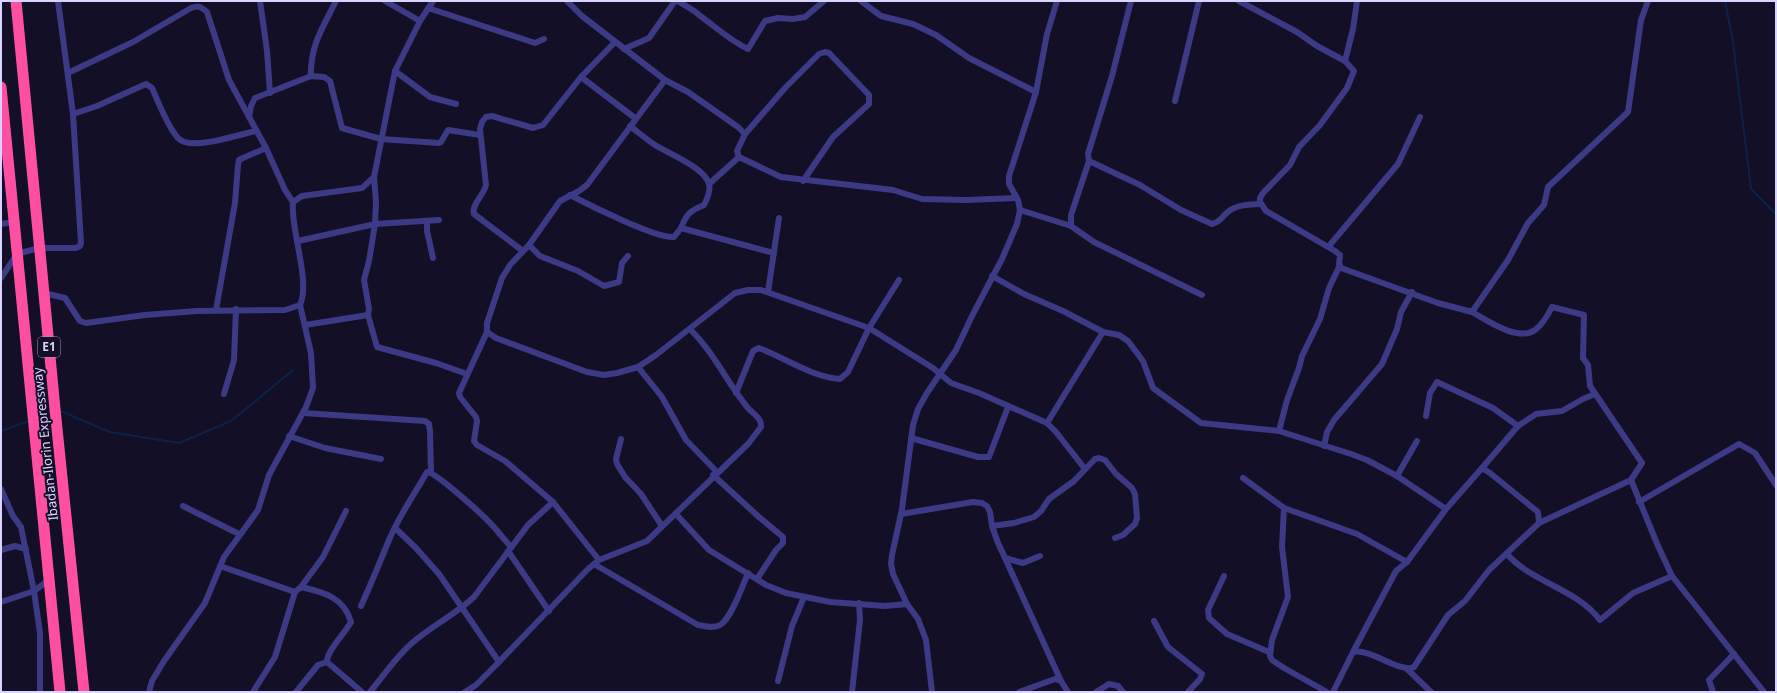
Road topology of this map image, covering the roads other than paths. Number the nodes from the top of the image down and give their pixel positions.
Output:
1 (16, 1) edge
2 (58, 1) edge
3 (260, 1) edge
4 (336, 1) edge
5 (385, 1) edge
6 (433, 1) edge
7 (567, 1) edge
8 (677, 1) edge
9 (824, 1) edge
10 (861, 1) edge
11 (1057, 1) edge
12 (1131, 1) edge
13 (1199, 1) edge
14 (1357, 1) edge
15 (1648, 1) edge
16 (1243, 2) edge
17 (428, 8) junction
18 (420, 21) junction
19 (544, 39) dead end
20 (614, 42) junction
21 (624, 49) junction
22 (1345, 61) junction
23 (395, 71) junction
24 (68, 73) junction
25 (311, 76) junction
26 (581, 77) junction
27 (665, 80) junction
28 (1, 87) edge
29 (1036, 92) junction
30 (270, 93) junction
31 (1175, 100) dead end
32 (456, 104) dead end
33 (73, 114) junction
34 (2, 117) edge
35 (1420, 117) dead end
36 (249, 118) junction
37 (635, 118) junction
38 (630, 126) junction
39 (256, 131) junction
40 (745, 134) junction
41 (480, 135) junction
42 (381, 139) junction
43 (266, 148) junction
44 (739, 157) junction
45 (1089, 161) junction
46 (374, 177) junction
47 (803, 180) junction
48 (709, 184) junction
49 (570, 196) junction
50 (1016, 198) junction
51 (293, 202) junction
52 (1261, 204) junction
53 (1020, 210) junction
54 (779, 218) dead end
55 (439, 220) dead end
56 (427, 221) junction
57 (14, 222) junction
58 (1, 224) edge
59 (375, 224) junction
60 (1071, 226) junction
61 (681, 228) junction
62 (298, 241) junction
63 (529, 245) junction
64 (1329, 246) junction
65 (40, 248) junction
66 (523, 251) junction
67 (774, 253) junction
68 (17, 254) junction
69 (628, 256) dead end
70 (433, 258) dead end
71 (1340, 265) junction
72 (992, 276) junction
73 (1, 278) edge
74 (899, 280) dead end
75 (768, 292) junction
76 (1412, 292) junction
77 (44, 293) junction
78 (1202, 294) dead end
79 (300, 305) junction
80 (236, 309) junction
81 (216, 310) junction
82 (1472, 312) junction
83 (368, 315) junction
84 (305, 325) junction
85 (869, 328) junction
86 (690, 329) junction
87 (487, 332) junction
88 (1103, 332) junction
89 (638, 367) junction
90 (466, 374) junction
91 (940, 375) junction
92 (736, 393) junction
93 (224, 394) dead end
94 (1595, 394) junction
95 (1008, 407) junction
96 (302, 413) junction
97 (1426, 416) dead end
98 (1047, 423) junction
99 (1518, 426) junction
100 (1279, 431) junction
101 (290, 436) junction
102 (911, 438) junction
103 (621, 439) dead end
104 (1417, 441) dead end
105 (1324, 446) junction
106 (381, 459) dead end
107 (1482, 468) junction
108 (1085, 470) junction
109 (431, 473) junction
110 (715, 474) junction
111 (1397, 476) junction
112 (1243, 478) dead end
113 (1631, 480) junction
114 (1776, 485) edge
115 (1, 489) edge
116 (553, 502) junction
117 (1639, 502) junction
118 (183, 506) dead end
119 (1284, 508) junction
120 (1446, 509) junction
121 (346, 511) dead end
122 (676, 514) junction
123 (902, 514) junction
124 (1539, 522) junction
125 (662, 526) junction
126 (992, 526) junction
127 (395, 528) junction
128 (239, 534) junction
129 (1114, 538) dead end
130 (26, 549) junction
131 (510, 549) junction
132 (1, 550) edge
133 (1507, 554) junction
134 (1040, 556) dead end
135 (1005, 558) junction
136 (596, 562) junction
137 (1407, 562) junction
138 (220, 566) junction
139 (748, 573) junction
140 (1224, 576) dead end
141 (1672, 576) junction
142 (757, 579) junction
143 (49, 580) junction
144 (301, 587) junction
145 (34, 591) junction
146 (295, 592) junction
147 (804, 598) junction
148 (1, 602) edge
149 (859, 603) junction
150 (907, 604) junction
151 (361, 606) dead end
152 (463, 608) junction
153 (549, 611) junction
154 (1154, 621) dead end
155 (1269, 652) junction
156 (1353, 652) junction
157 (1734, 654) junction
158 (327, 662) junction
159 (499, 662) junction
160 (1407, 669) junction
161 (1061, 681) junction
162 (778, 682) dead end
163 (40, 692) edge
164 (60, 692) edge
165 (84, 692) edge
166 (149, 692) edge
167 (253, 692) edge
168 (296, 692) edge
169 (362, 692) edge
170 (370, 692) edge
171 (465, 692) edge
172 (852, 692) edge
173 (932, 692) edge
174 (1019, 692) edge
175 (1068, 692) edge
176 (1096, 692) edge
177 (1123, 692) edge
178 (1188, 692) edge
179 (1327, 692) edge
180 (1333, 692) edge
181 (1431, 692) edge
182 (1713, 692) edge
183 (1764, 692) edge

1 - 65 highway, Ibadan-Ilorin Expressway / E1
2 - 24 street
3 - 30 street
4 - 25 street
5 - 18 street
6 - 17 street
7 - 20 street
8 - 9 street
8 - 21 street
10 - 29 street
11 - 29 street
12 - 45 street
13 - 31 street
14 - 22 street
15 - 82 street
16 - 22 street
17 - 18 street
17 - 19 street
18 - 23 street
20 - 21 street
20 - 26 street
21 - 27 street
22 - 52 street
23 - 32 street
23 - 42 street
24 - 33 street
24 - 36 street
25 - 30 street
25 - 42 street
26 - 37 street
26 - 41 street
27 - 37 street
27 - 40 street
28 - 34 highway, Ibadan-Ilorin Expressway / E1
29 - 50 street
30 - 36 street
33 - 39 street
33 - 65 street
34 - 57 highway, Ibadan-Ilorin Expressway / E1
35 - 64 street
36 - 39 street
37 - 38 street
38 - 48 street
38 - 49 street
39 - 43 street
40 - 44 street
40 - 47 street
41 - 42 street
41 - 66 street
42 - 46 street
43 - 51 street
43 - 81 street
44 - 47 street
44 - 48 street
45 - 52 street
45 - 60 street
46 - 51 street
46 - 59 street
47 - 50 street
48 - 61 street
49 - 61 street
49 - 63 street
50 - 53 street
51 - 62 street
52 - 64 street
53 - 60 street
53 - 72 street
54 - 67 street
55 - 56 street
56 - 59 street
56 - 70 street
57 - 58 street
57 - 68 highway, Ibadan-Ilorin Expressway / E1
59 - 62 street
59 - 83 street
60 - 78 street
61 - 67 street
62 - 79 street
63 - 66 street
63 - 69 street
64 - 71 street
65 - 68 street
65 - 77 highway, Ibadan-Ilorin Expressway / E1
66 - 87 street
67 - 75 street
68 - 73 street
68 - 143 highway, Ibadan-Ilorin Expressway / E1
71 - 76 street
71 - 100 street
72 - 88 street
72 - 91 street
74 - 85 street
75 - 85 street
75 - 86 street
76 - 82 street
76 - 105 street
77 - 81 street
77 - 165 highway, Ibadan-Ilorin Expressway / E1
79 - 80 street
79 - 84 street
80 - 81 street
80 - 93 street
82 - 94 street
83 - 84 street
83 - 90 street
84 - 96 street
85 - 91 street
85 - 92 street
86 - 89 street
86 - 92 street
87 - 89 street
87 - 90 street
88 - 98 street
88 - 100 street
89 - 110 street
90 - 116 street
91 - 95 street
91 - 102 street
92 - 110 street
94 - 99 street
94 - 113 street
95 - 98 street
95 - 102 street
96 - 101 street
96 - 109 street
97 - 99 street
98 - 108 street
99 - 107 street
100 - 105 street
101 - 106 street
101 - 128 street
102 - 123 street
103 - 125 street
104 - 111 street
105 - 111 street
107 - 120 street
107 - 124 street
108 - 126 street
108 - 129 street
109 - 127 street
109 - 131 street
110 - 122 street
110 - 142 street
111 - 120 street
112 - 119 street
113 - 117 street
113 - 124 street
114 - 117 street
115 - 130 street
116 - 131 street
116 - 136 street
117 - 141 street
118 - 128 street
119 - 137 street
119 - 155 street
120 - 137 street
121 - 144 street
122 - 125 street
122 - 139 street
123 - 126 street
123 - 150 street
124 - 133 street
125 - 136 street
126 - 135 street
127 - 151 street
127 - 152 street
128 - 138 street
130 - 132 street
130 - 145 street
131 - 152 street
131 - 153 street
133 - 141 street
133 - 160 street
134 - 135 street
135 - 161 street
136 - 139 street
136 - 153 street
137 - 156 street
138 - 146 street
138 - 166 street
139 - 142 street
140 - 155 street
141 - 157 street
142 - 147 street
143 - 145 street
143 - 164 highway, Ibadan-Ilorin Expressway / E1
144 - 146 street
144 - 158 street
145 - 148 street
145 - 163 street
146 - 167 street
147 - 149 street
147 - 162 street
149 - 150 street
149 - 172 street
150 - 173 street
152 - 159 street
152 - 170 street
153 - 159 street
154 - 178 street
155 - 179 street
156 - 160 street
156 - 180 street
157 - 182 street
157 - 183 street
158 - 168 street
158 - 169 street
159 - 171 street
160 - 181 street
161 - 174 street
161 - 175 street
176 - 177 street

